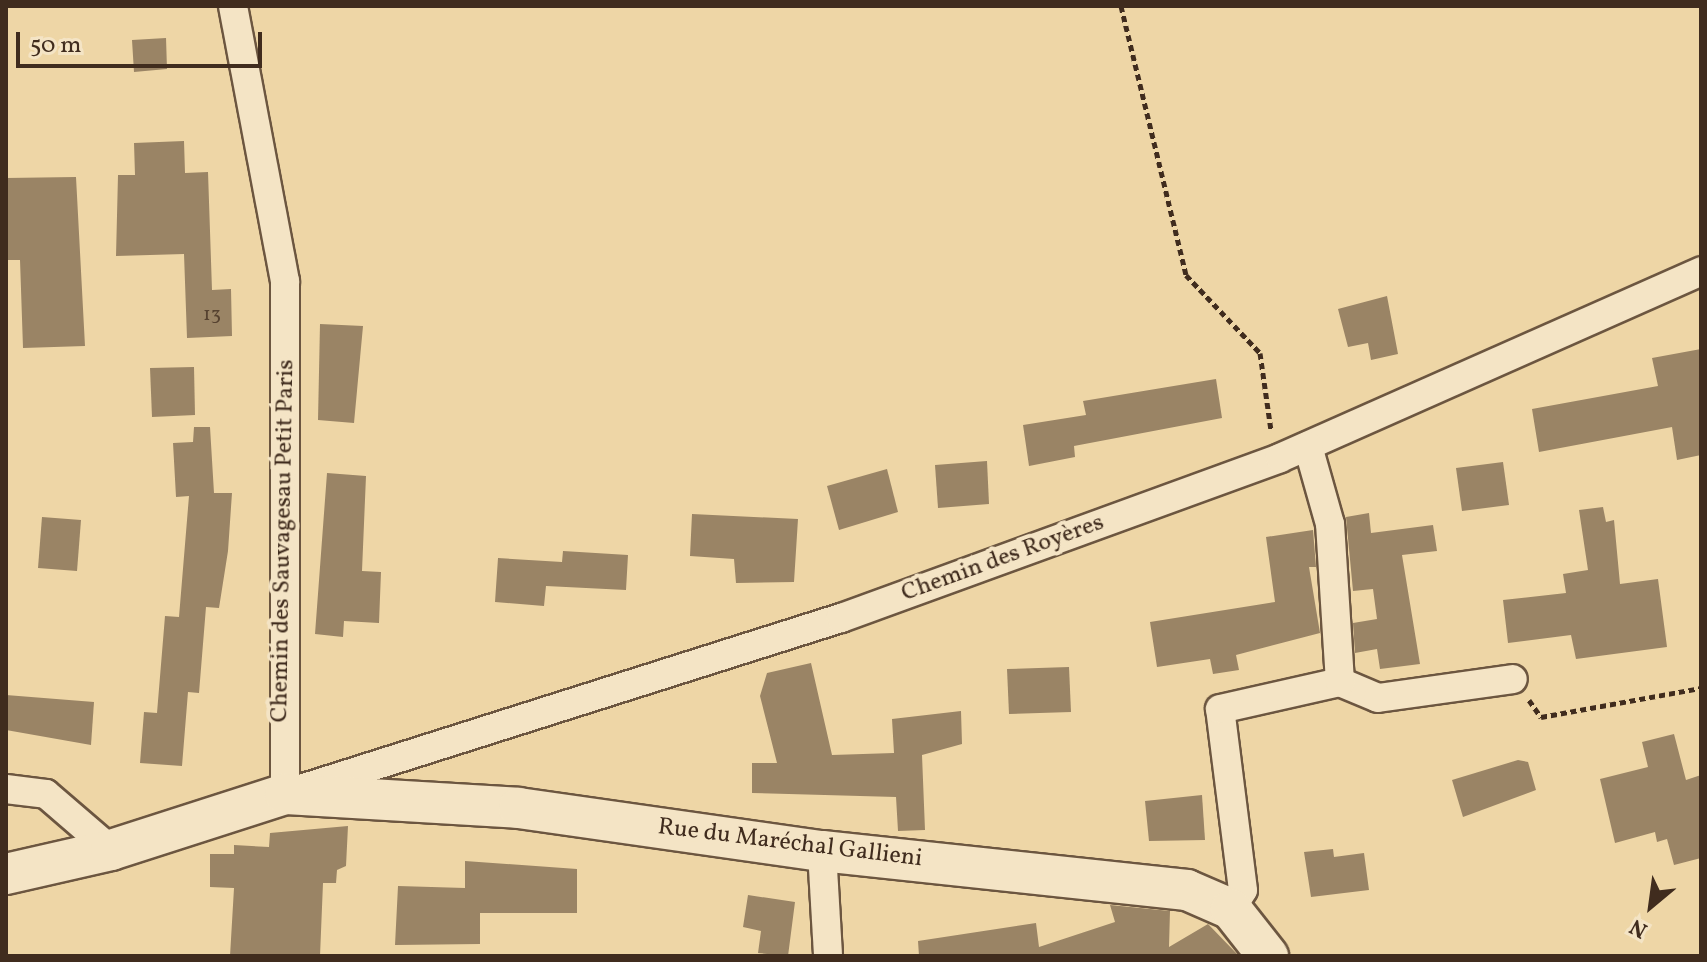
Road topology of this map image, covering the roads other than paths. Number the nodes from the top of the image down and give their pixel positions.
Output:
1 (233, 6) edge
2 (1701, 271) edge
3 (1308, 446) junction
4 (1513, 679) road end
5 (1340, 682) junction
6 (6, 789) edge
7 (285, 794) junction
8 (111, 850) junction
9 (822, 851) junction
10 (6, 874) edge
11 (1231, 909) junction
12 (828, 956) edge
13 (1268, 956) edge

1 - 7 street, Chemin des Sauvagesau Petit Paris
2 - 3 street, Chemin des Royères
3 - 5 street
3 - 7 street, Chemin des Royères
4 - 5 street
5 - 11 street
6 - 8 street
7 - 8 street
7 - 9 street, Rue du Maréchal Gallieni
8 - 10 street
9 - 11 street, Rue du Maréchal Gallieni
9 - 12 street
11 - 13 street, Rue du Maréchal Gallieni

